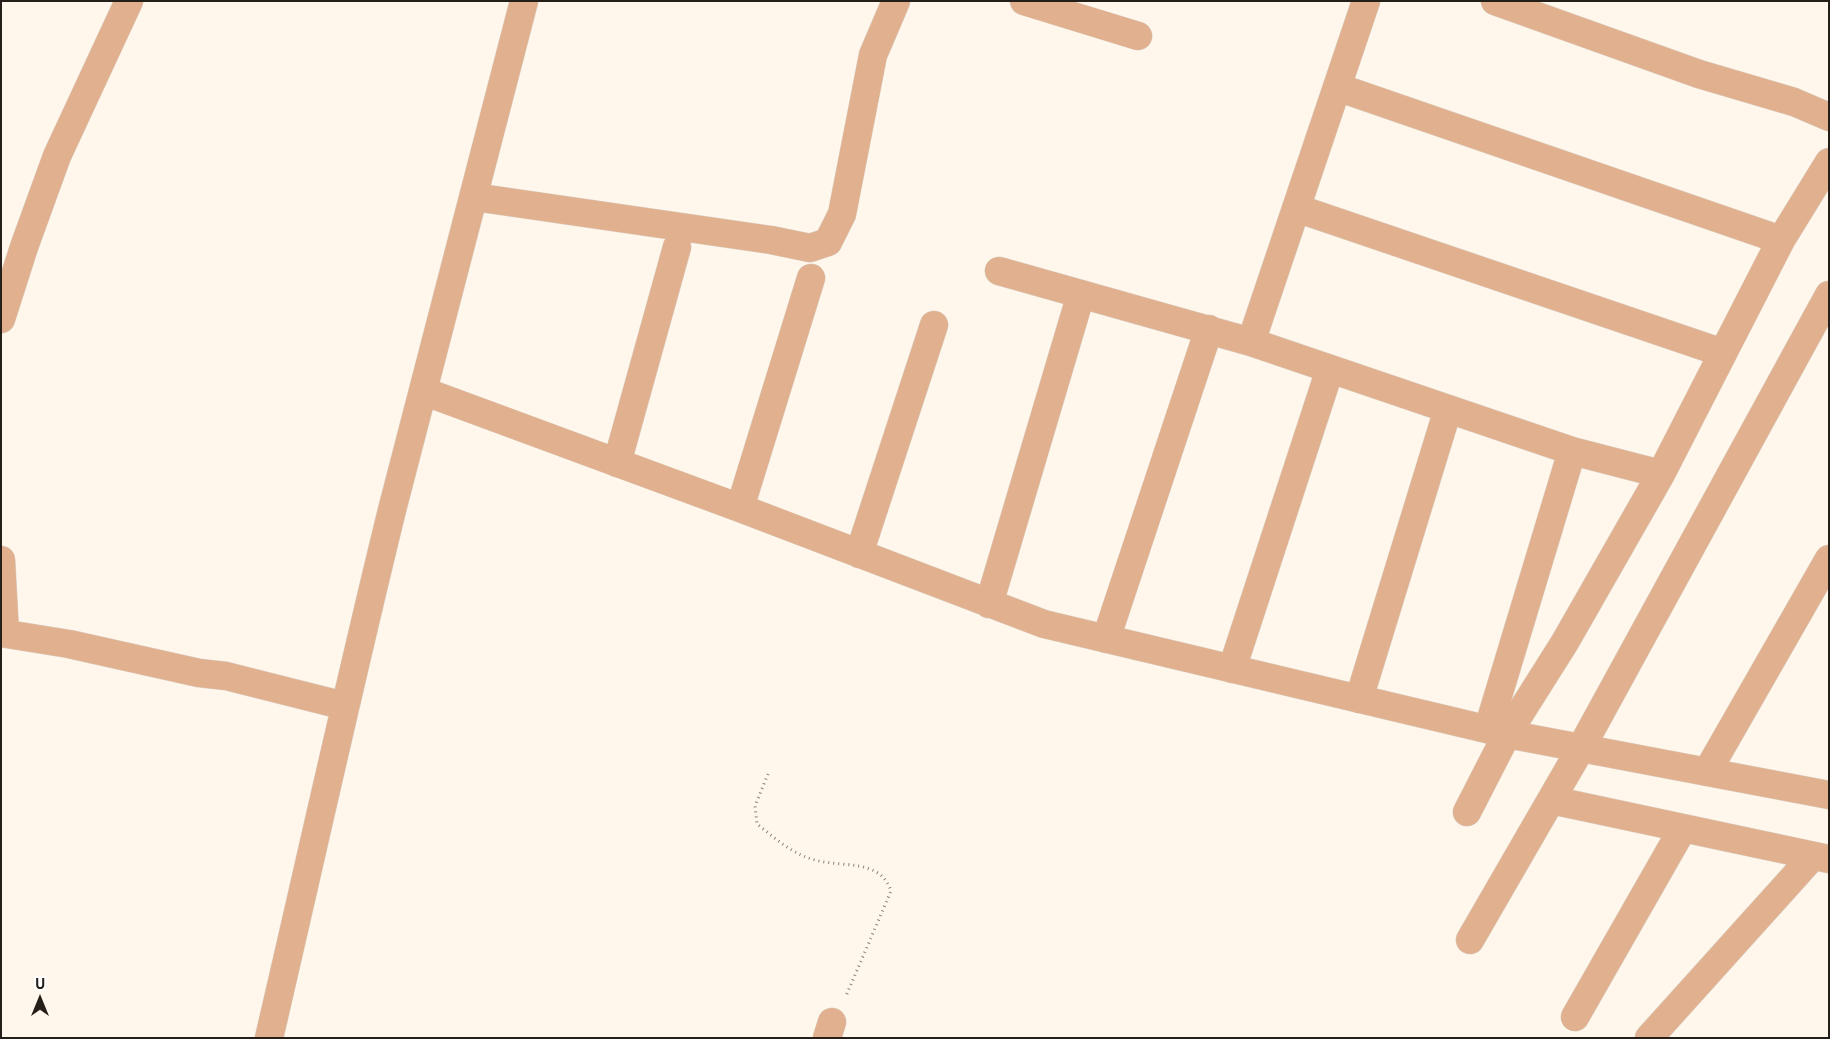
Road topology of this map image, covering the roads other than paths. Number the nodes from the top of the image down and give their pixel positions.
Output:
1 (129, 1) edge
2 (524, 1) edge
3 (896, 1) edge
4 (1024, 1) edge
5 (1366, 1) edge
6 (1495, 1) edge
7 (1052, 5) edge
8 (1138, 36) dead end
9 (1337, 87) junction
10 (1829, 117) edge
11 (1829, 162) edge
12 (474, 197) junction
13 (1296, 208) junction
14 (1780, 240) junction
15 (677, 247) dead end
16 (1000, 271) dead end
17 (811, 278) dead end
18 (1081, 294) junction
19 (1829, 294) edge
20 (1, 320) edge
21 (934, 324) dead end
22 (1208, 330) junction
23 (1251, 342) junction
24 (1723, 353) junction
25 (1330, 369) junction
26 (423, 391) junction
27 (1448, 409) junction
28 (1572, 451) junction
29 (617, 463) junction
30 (1661, 474) junction
31 (740, 508) junction
32 (859, 554) junction
33 (1829, 559) edge
34 (1, 560) edge
35 (989, 604) junction
36 (3, 633) edge
37 (1106, 639) junction
38 (1232, 669) junction
39 (1358, 699) junction
40 (345, 706) junction
41 (1498, 732) junction
42 (1581, 748) junction
43 (1707, 772) junction
44 (1829, 795) edge
45 (1551, 800) junction
46 (1467, 812) dead end
47 (1683, 828) junction
48 (1821, 857) edge
49 (1470, 940) dead end
50 (1575, 1017) dead end
51 (269, 1038) edge
52 (1649, 1038) edge

1 - 20 street
2 - 12 street
3 - 12 street
4 - 7 street
5 - 9 street
6 - 10 street
7 - 8 street
9 - 13 street
9 - 14 street
11 - 14 street
12 - 26 street
13 - 23 street
13 - 24 street
14 - 24 street
15 - 29 street
16 - 18 street
17 - 31 street
18 - 22 street
18 - 35 street
19 - 42 street
21 - 32 street
22 - 23 street
22 - 37 street
23 - 25 street
24 - 30 street
25 - 27 street
25 - 38 street
26 - 29 street
26 - 40 street
27 - 28 street
27 - 39 street
28 - 30 street
28 - 41 street
29 - 31 street
30 - 41 street
31 - 32 street
32 - 35 street
33 - 43 street
34 - 36 street
35 - 37 street
36 - 40 street
37 - 38 street
38 - 39 street
39 - 41 street
40 - 51 street
41 - 42 street
41 - 46 street
42 - 43 street
42 - 45 street
43 - 44 street
45 - 47 street
45 - 49 street
47 - 48 street
47 - 50 street
48 - 52 street

